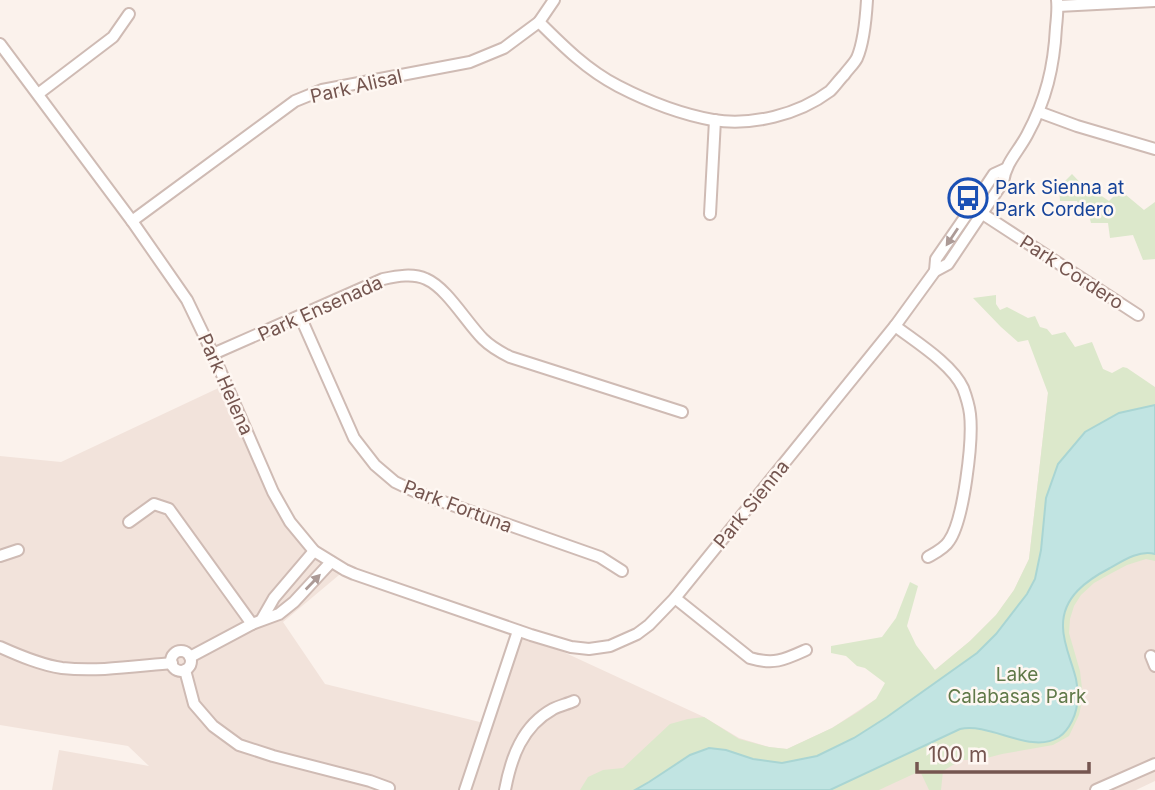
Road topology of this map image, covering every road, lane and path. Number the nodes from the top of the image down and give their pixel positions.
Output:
1 (554, 0) edge
2 (867, 0) edge
3 (1155, 1) edge
4 (1057, 3) edge
5 (129, 14) dead end
6 (539, 22) junction
7 (0, 44) edge
8 (38, 94) junction
9 (1039, 112) junction
10 (715, 120) junction
11 (1155, 149) edge
12 (1005, 169) junction
13 (972, 207) junction
14 (710, 214) dead end
15 (982, 214) junction
16 (132, 222) junction
17 (935, 271) junction
18 (1138, 315) dead end
19 (300, 316) junction
20 (895, 326) junction
21 (213, 354) junction
22 (681, 412) dead end
23 (129, 522) dead end
24 (18, 550) dead end
25 (314, 551) junction
26 (0, 556) edge
27 (928, 557) dead end
28 (331, 562) junction
29 (621, 571) dead end
30 (675, 598) junction
31 (257, 622) junction
32 (518, 631) junction
33 (0, 647) edge
34 (806, 650) dead end
35 (190, 657) junction
36 (172, 663) junction
37 (185, 670) junction
38 (574, 701) dead end
39 (1152, 763) edge
40 (389, 788) dead end
41 (466, 790) edge
42 (505, 790) edge
43 (1096, 790) edge

1 - 6 street, Park Alisal
2 - 10 street
3 - 4 street
4 - 9 street, Park Sienna
5 - 8 street
6 - 10 street
6 - 16 street, Park Alisal
7 - 8 street, Park Helena
8 - 16 street, Park Helena
9 - 11 street
9 - 12 street, Park Sienna
10 - 14 street
12 - 13 street, Park Sienna
12 - 15 street, Park Sienna
13 - 15 street, Park Cordero
13 -> 17 street, Park Sienna
15 - 17 street, Park Sienna
15 - 18 street, Park Cordero
16 - 21 street, Park Helena
17 - 20 street, Park Sienna
19 - 21 street, Park Ensenada
19 - 22 street, Park Ensenada
19 - 29 street, Park Fortuna
20 - 27 street
20 - 30 street, Park Sienna
21 - 25 street, Park Helena
23 - 31 street
24 - 26 street
25 - 28 street, Park Helena
25 - 31 street
31 -> 28 street
28 - 32 street, Park Helena
30 - 32 street, Park Sienna
30 - 34 street
31 - 35 street
32 - 41 street
33 - 36 street
35 - 36 street
35 - 37 street
36 - 37 street
37 - 40 street
38 - 42 street
39 - 43 street

